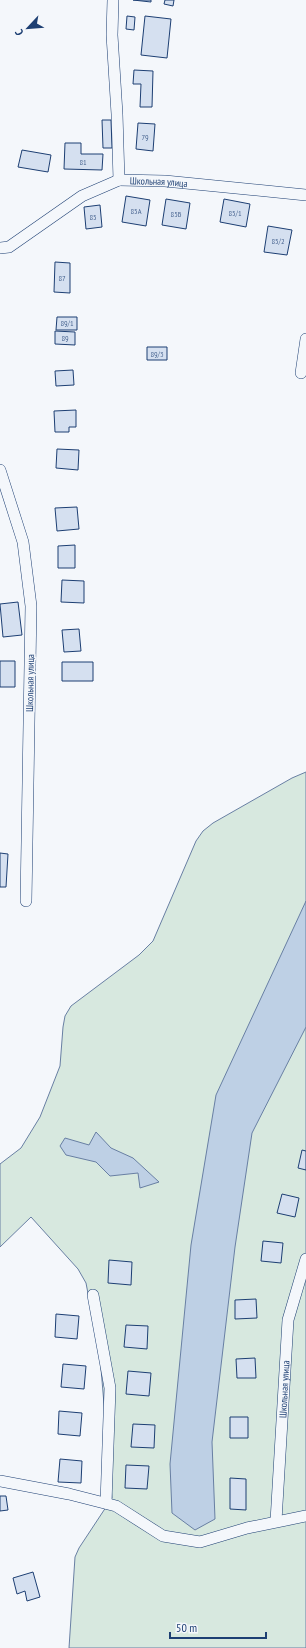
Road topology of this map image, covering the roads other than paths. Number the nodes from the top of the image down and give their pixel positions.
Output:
1 (112, 0) edge
2 (119, 180) junction
3 (306, 195) edge
4 (0, 248) edge
5 (306, 339) edge
6 (300, 374) dead end
7 (0, 470) edge
8 (26, 901) dead end
9 (306, 1259) edge
10 (93, 1295) dead end
11 (0, 1481) edge
12 (106, 1503) junction
13 (306, 1516) edge
14 (276, 1521) junction

1 - 2 street, Школьная улица
2 - 3 street, Школьная улица
2 - 4 street
5 - 6 street
7 - 8 street, Школьная улица
9 - 14 street, Школьная улица
10 - 12 street
11 - 12 street
12 - 14 street
13 - 14 street

